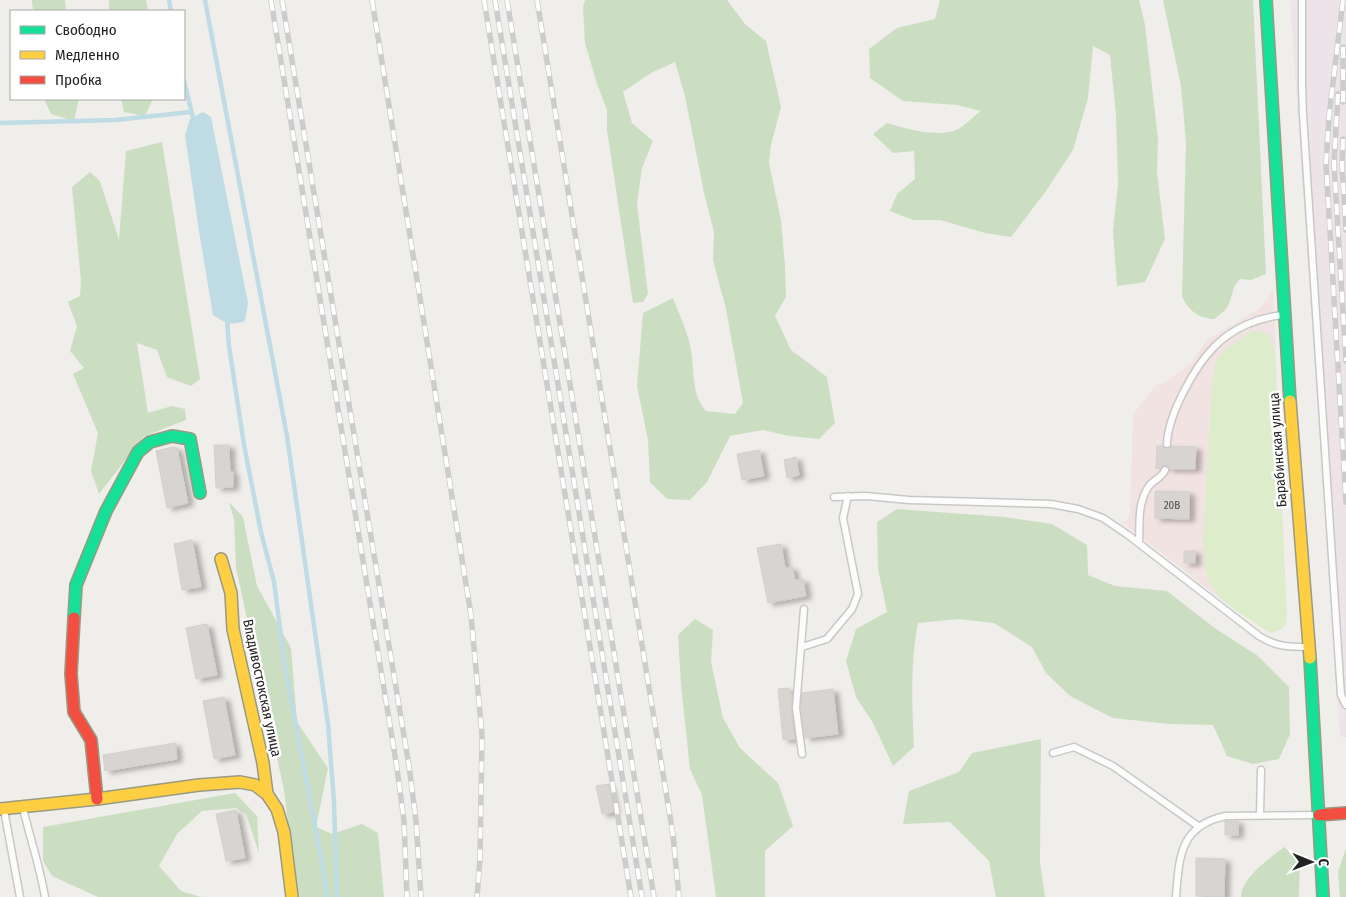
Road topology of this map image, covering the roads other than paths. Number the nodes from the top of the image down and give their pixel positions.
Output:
1 (1266, 0) edge
2 (1302, 0) edge
3 (1285, 315) junction
4 (1167, 444) dead end
5 (1165, 470) dead end
6 (200, 493) dead end
7 (848, 496) junction
8 (834, 497) dead end
9 (1139, 543) junction
10 (221, 559) dead end
11 (804, 609) dead end
12 (802, 647) junction
13 (1309, 647) junction
14 (1346, 705) edge
15 (1053, 753) dead end
16 (802, 754) dead end
17 (1261, 770) dead end
18 (267, 794) junction
19 (97, 800) junction
20 (23, 807) junction
21 (2, 809) edge
22 (1346, 813) edge
23 (1260, 815) junction
24 (1319, 815) junction
25 (1198, 826) junction
26 (20, 897) edge
27 (44, 897) edge
28 (292, 897) edge
29 (1176, 897) edge
30 (1323, 897) edge

1 - 3 street, Барабинская улица
2 - 14 lane
3 - 4 lane
3 - 13 street, Барабинская улица
5 - 9 lane
6 - 19 street
7 - 8 lane
7 - 9 lane
7 - 12 lane
9 - 13 lane
10 - 18 street, Владивостокская улица
11 - 12 lane
12 - 16 lane
13 - 24 street, Барабинская улица
15 - 25 lane
17 - 23 lane
18 - 19 street
18 - 28 street
19 - 20 street
20 - 21 street
20 - 27 lane
21 - 26 lane
22 - 24 street
23 - 24 lane
23 - 25 lane
24 - 30 street, Барабинская улица
25 - 29 lane

